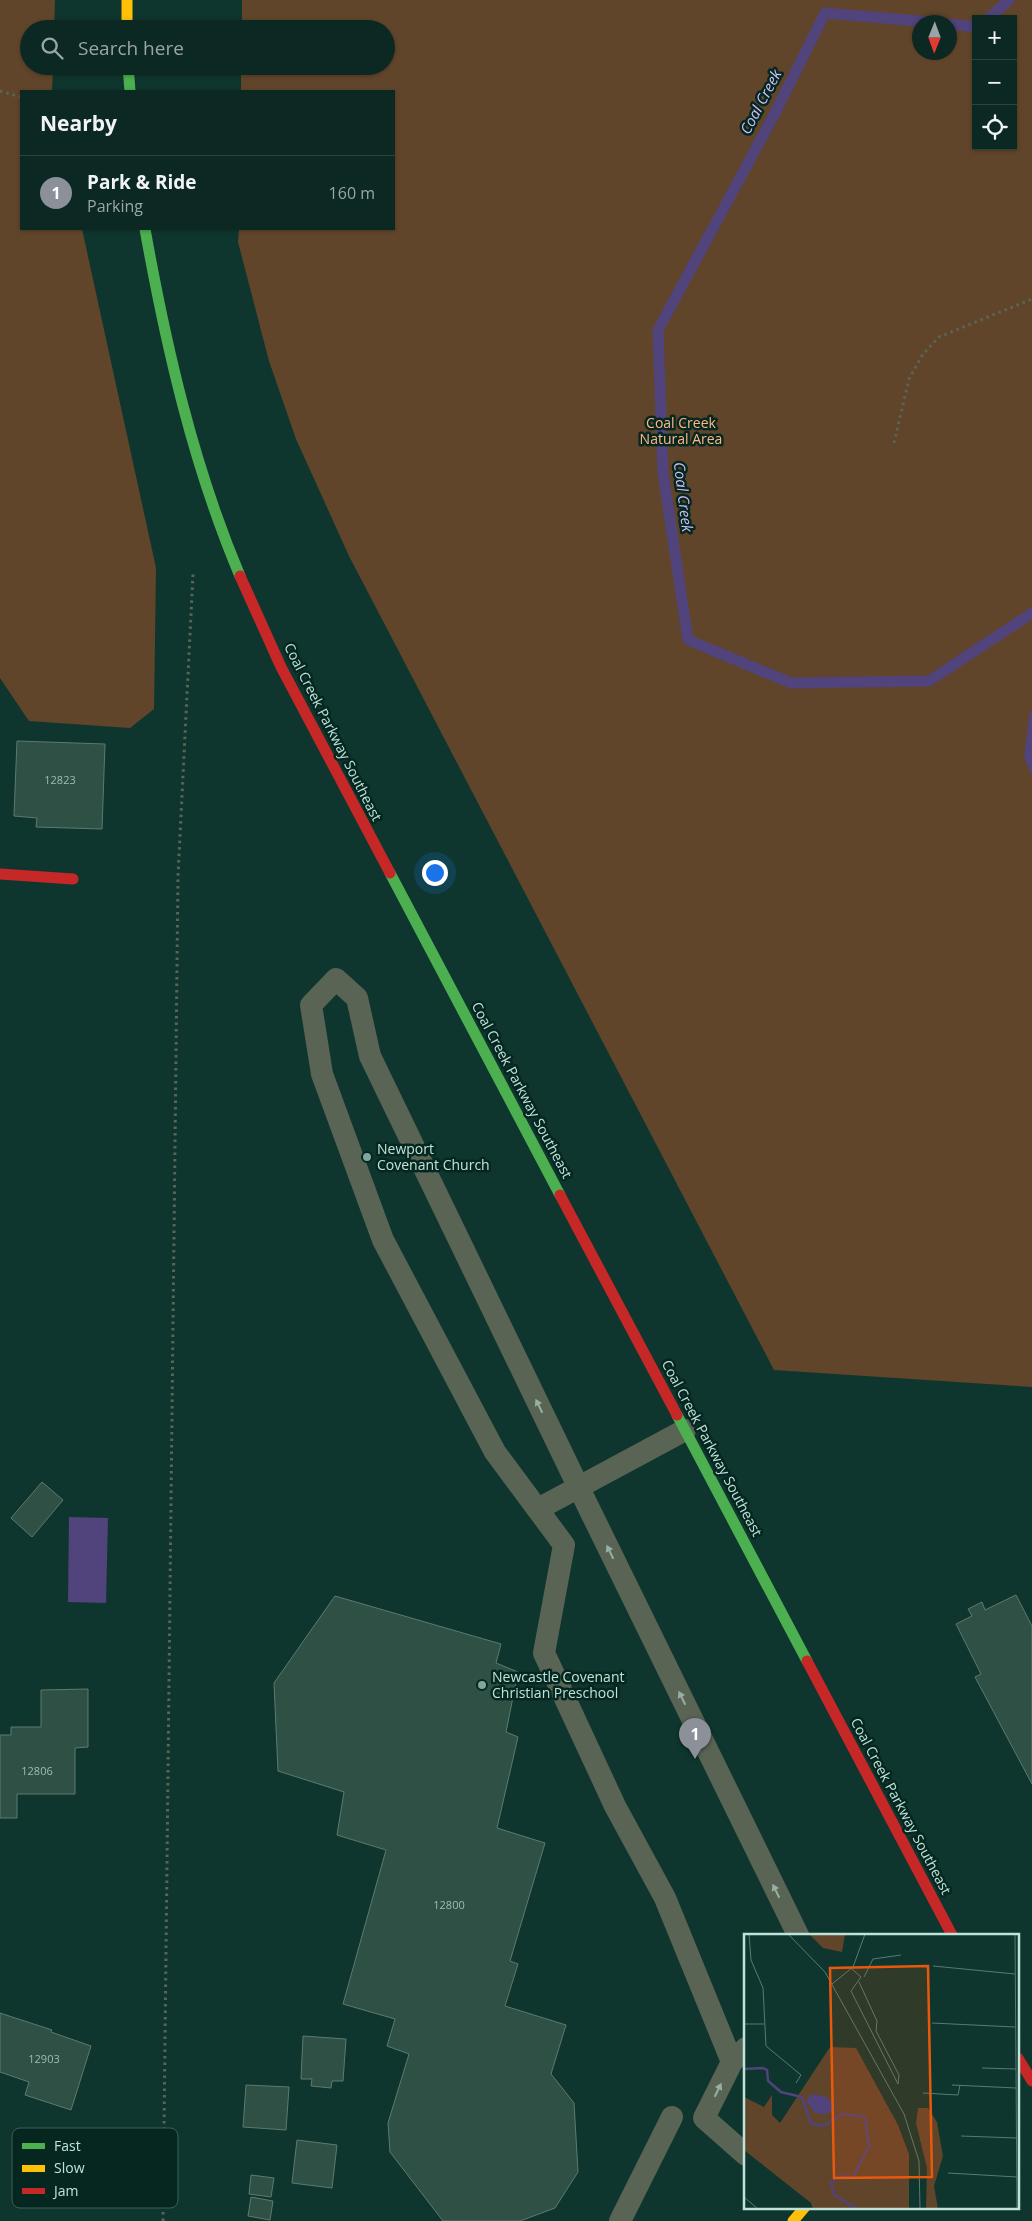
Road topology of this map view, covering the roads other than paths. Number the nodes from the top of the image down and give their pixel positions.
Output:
1 (127, 0) edge
2 (127, 20) edge
3 (129, 75) edge
4 (130, 90) edge
5 (145, 230) edge
6 (0, 874) edge
7 (73, 879) dead end
8 (685, 1430) junction
9 (578, 1486) junction
10 (538, 1509) junction
11 (798, 1934) edge
12 (951, 1934) edge
13 (739, 2055) edge
14 (1020, 2061) edge
15 (1032, 2081) edge
16 (672, 2117) dead end
17 (744, 2153) edge
18 (804, 2208) edge
19 (620, 2221) edge
20 (793, 2221) edge

1 - 2 main road
3 - 4 main road
5 - 8 main road, Coal Creek Parkway Southeast
6 - 7 main road
8 - 9 lane
8 - 12 main road, Coal Creek Parkway Southeast
9 - 10 lane
9 -> 10 lane
11 -> 9 lane
10 - 13 lane
17 -> 13 lane
14 - 15 main road
16 - 19 lane
18 - 20 main road

